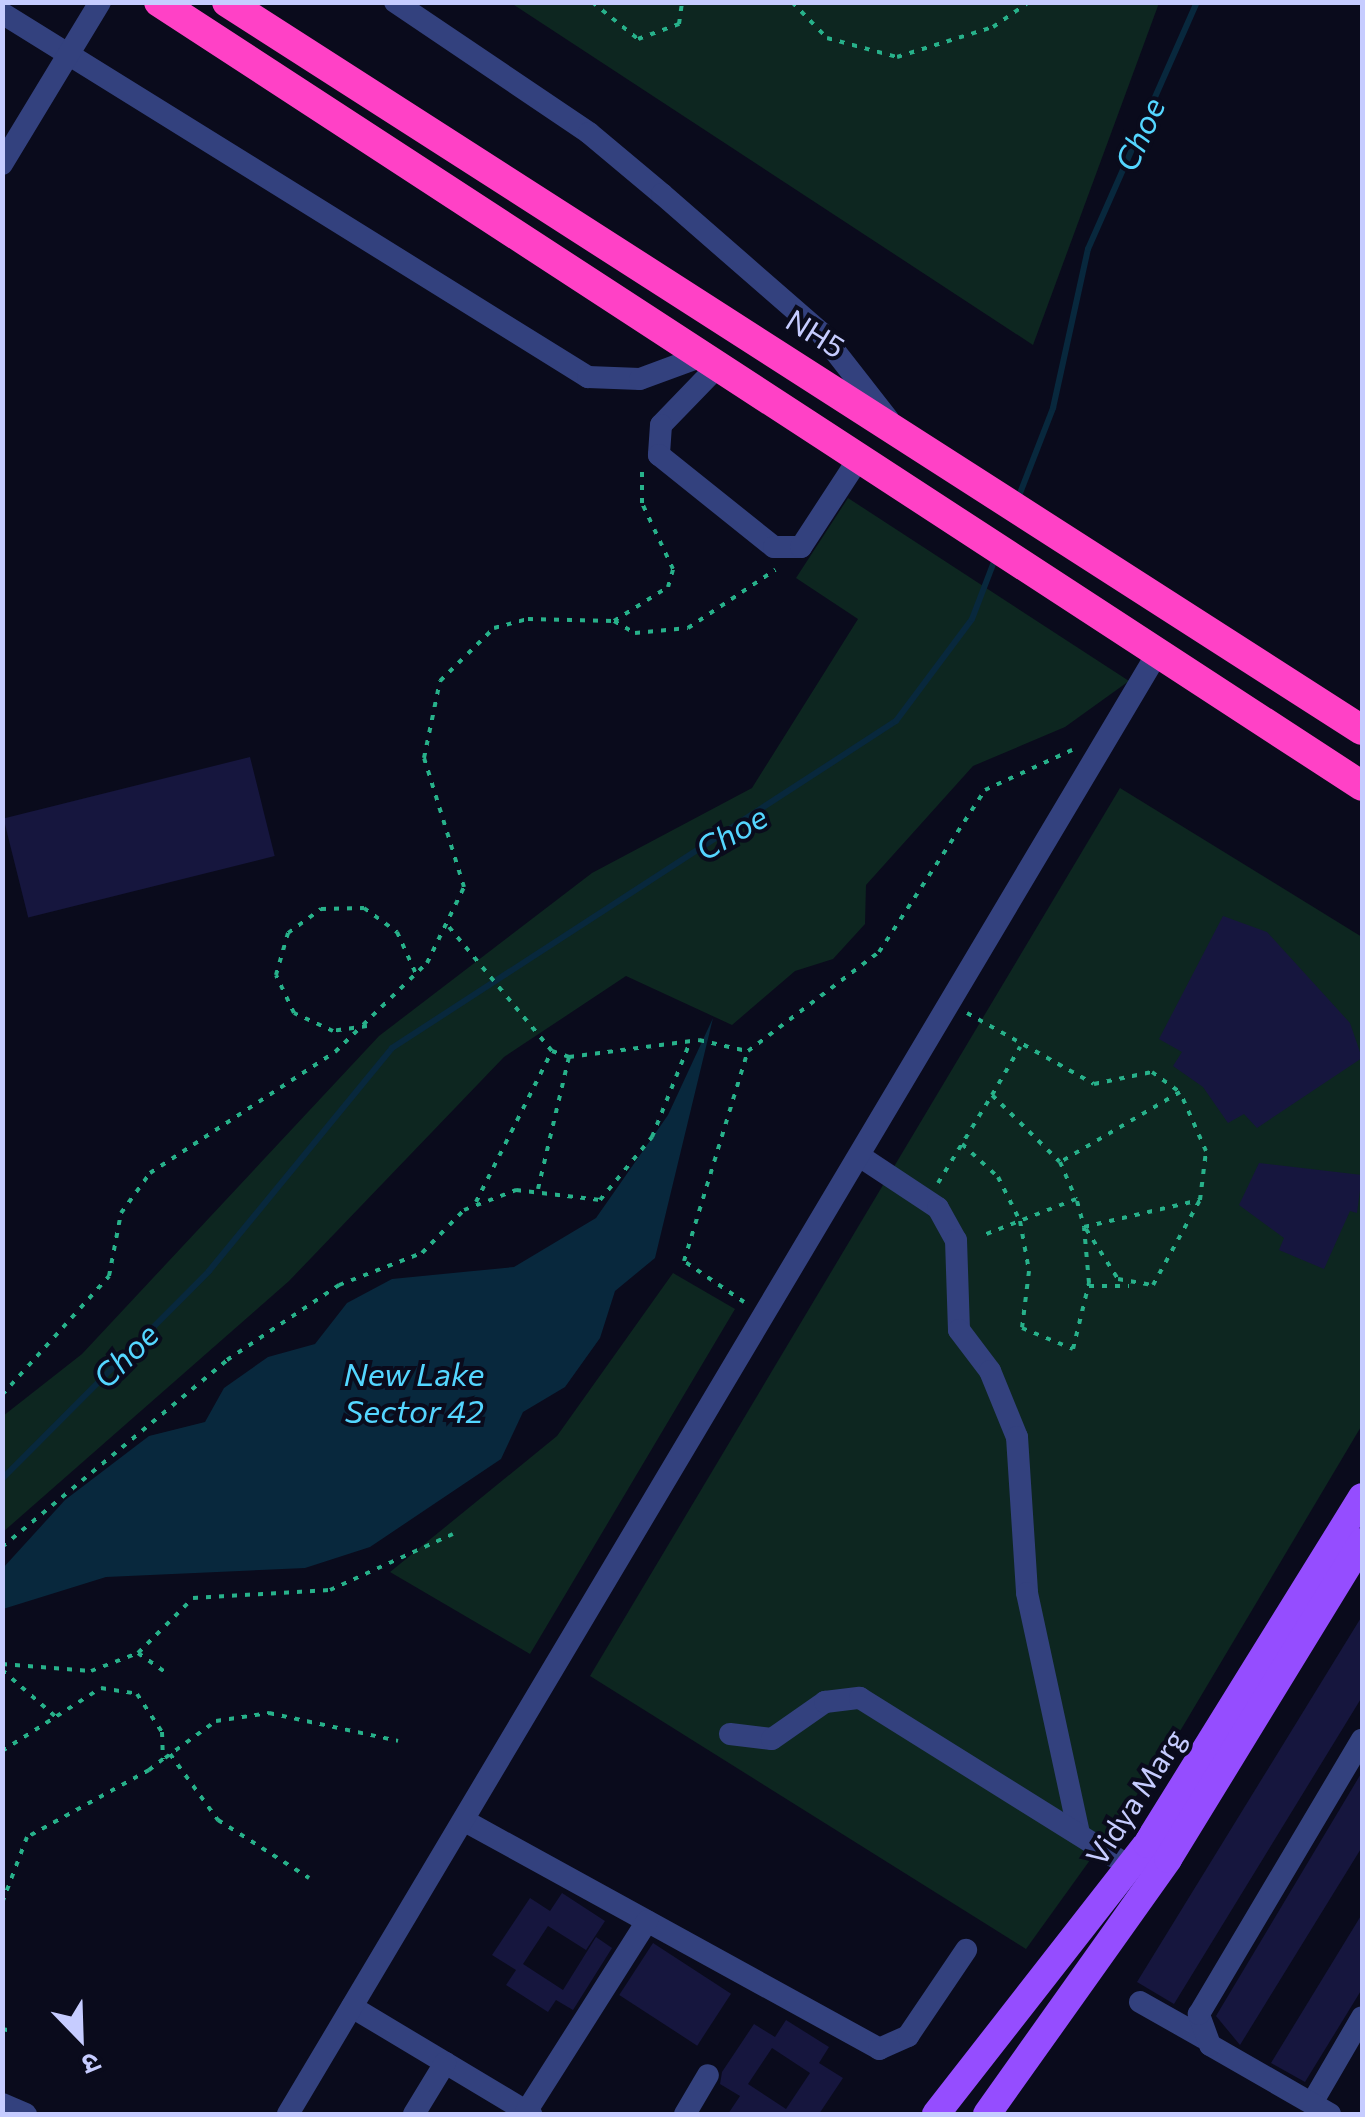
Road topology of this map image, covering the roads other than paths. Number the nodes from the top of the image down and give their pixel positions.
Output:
1 (100, 2) edge
2 (159, 2) edge
3 (227, 2) edge
4 (395, 2) edge
5 (2, 13) edge
6 (69, 54) junction
7 (2, 164) edge
8 (712, 360) junction
9 (888, 419) junction
10 (860, 458) junction
11 (1155, 657) junction
12 (1362, 730) edge
13 (1362, 786) edge
14 (861, 1158) junction
15 (1362, 1497) edge
16 (1362, 1542) edge
17 (730, 1734) dead end
18 (1362, 1740) edge
19 (466, 1821) junction
20 (1079, 1833) junction
21 (1130, 1866) junction
22 (647, 1921) junction
23 (966, 1950) dead end
24 (1140, 2002) dead end
25 (352, 2007) junction
26 (1362, 2017) edge
27 (1204, 2038) junction
28 (445, 2063) junction
29 (708, 2075) dead end
30 (2, 2104) edge
31 (1321, 2109) edge
32 (529, 2113) edge
33 (26, 2114) edge
34 (288, 2114) edge
35 (414, 2114) edge
36 (684, 2114) edge
37 (936, 2114) edge
38 (987, 2114) edge

1 - 6 street
2 - 8 highway
3 - 9 highway, NH5 / NH5
4 - 9 street
5 - 6 street
6 - 7 street
6 - 8 street
8 - 10 highway
8 - 10 street
9 - 12 highway, NH5 / NH5
10 - 11 highway
11 - 13 highway
11 - 14 street
14 - 19 street
14 - 20 street
15 - 21 main road, Vidya Marg
16 - 38 main road, Vidya Marg
17 - 20 street
18 - 27 street
19 - 22 street
19 - 25 street
20 - 21 street
21 - 37 main road, Vidya Marg
22 - 23 street
22 - 32 street
24 - 27 street
25 - 28 street
25 - 34 street
26 - 31 street
27 - 31 street
28 - 32 street
28 - 35 street
29 - 36 street
30 - 33 street

